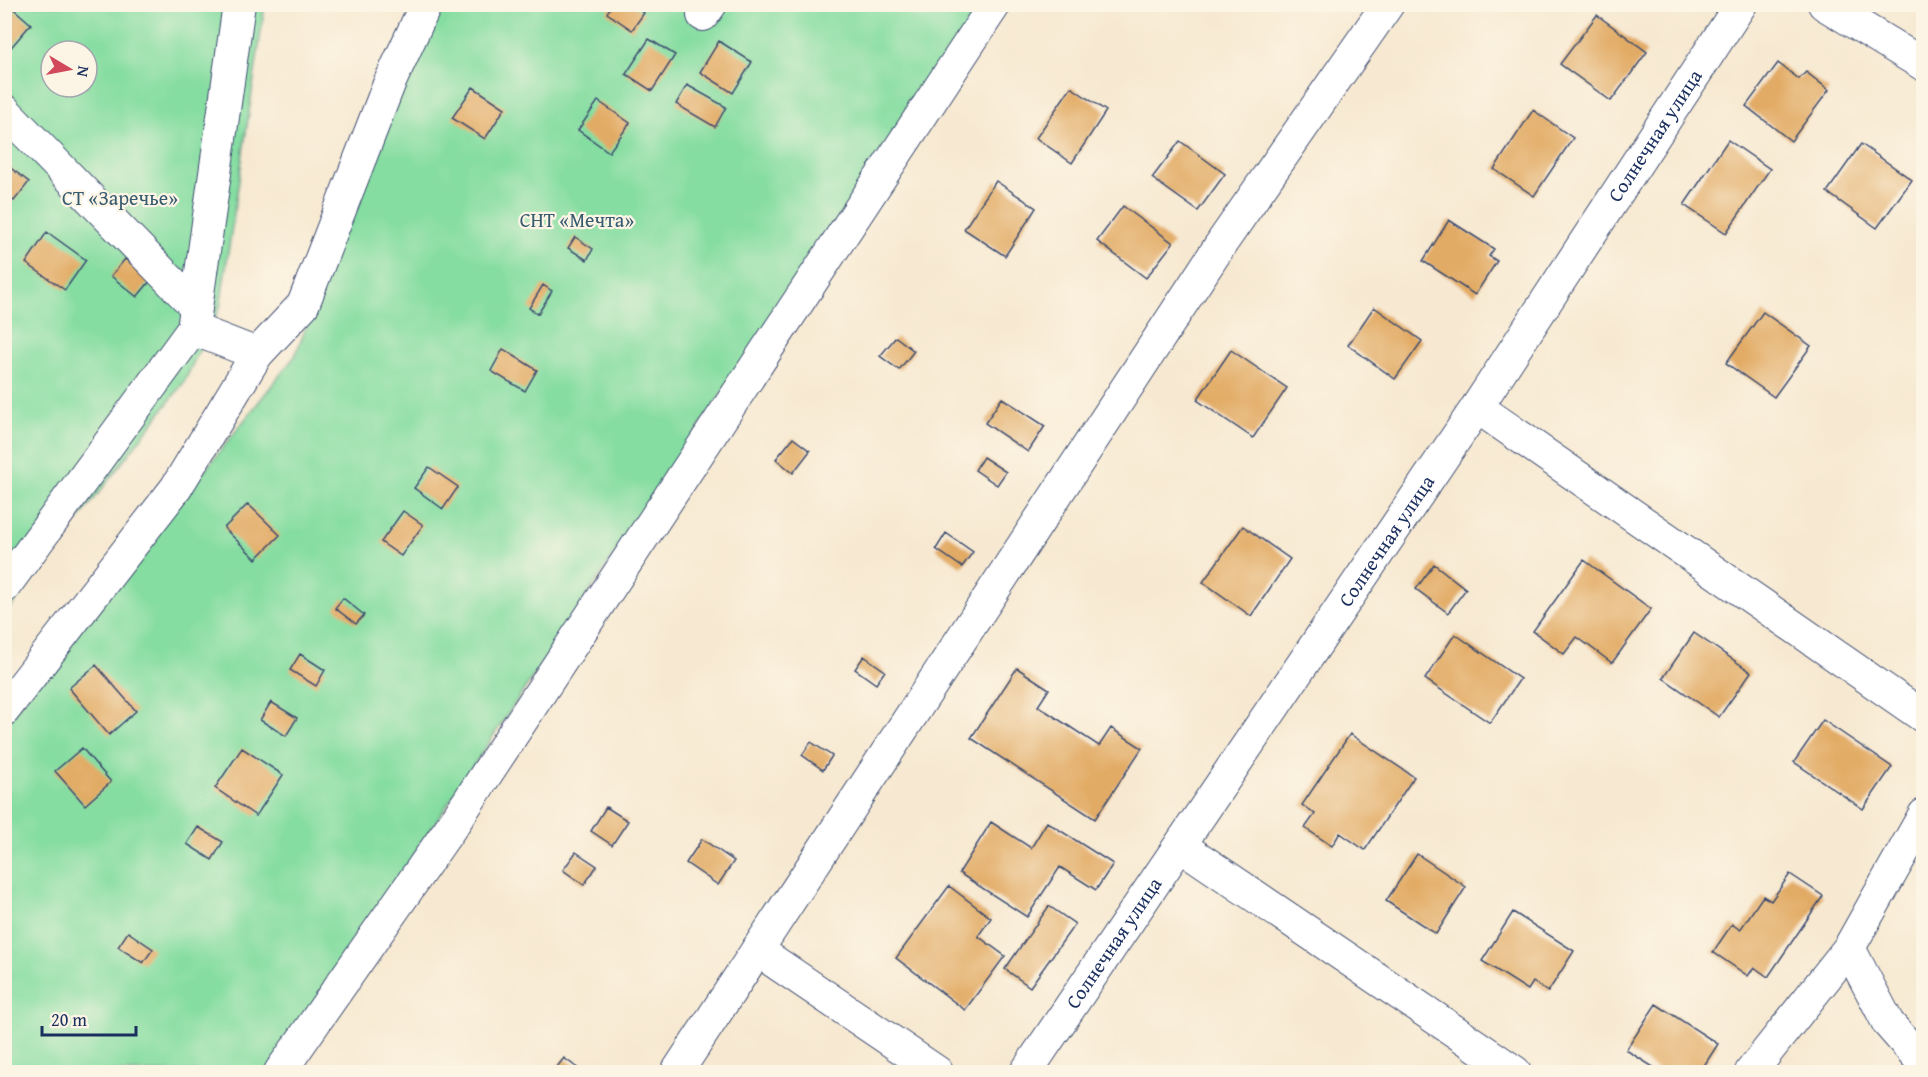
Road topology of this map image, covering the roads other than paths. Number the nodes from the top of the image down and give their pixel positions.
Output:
1 (239, 4) edge
2 (426, 4) edge
3 (995, 4) edge
4 (1388, 4) edge
5 (1741, 4) edge
6 (1824, 4) edge
7 (1923, 65) edge
8 (4, 110) edge
9 (194, 318) junction
10 (256, 354) junction
11 (1477, 407) junction
12 (10, 568) edge
13 (4, 710) edge
14 (1923, 717) edge
15 (1923, 815) edge
16 (1181, 846) junction
17 (1849, 948) junction
18 (757, 950) junction
19 (1923, 1062) edge
20 (280, 1072) edge
21 (676, 1072) edge
22 (937, 1072) edge
23 (1026, 1072) edge
24 (1515, 1072) edge
25 (1751, 1072) edge

1 - 9 street
2 - 10 street
3 - 20 street
4 - 18 street
5 - 11 street, Солнечная улица
6 - 7 street
8 - 9 street
9 - 10 street
9 - 12 street
10 - 13 street
11 - 14 street
11 - 16 street, Солнечная улица
15 - 17 street
16 - 23 street, Солнечная улица
16 - 24 street
17 - 19 street
17 - 25 street
18 - 21 street
18 - 22 street

